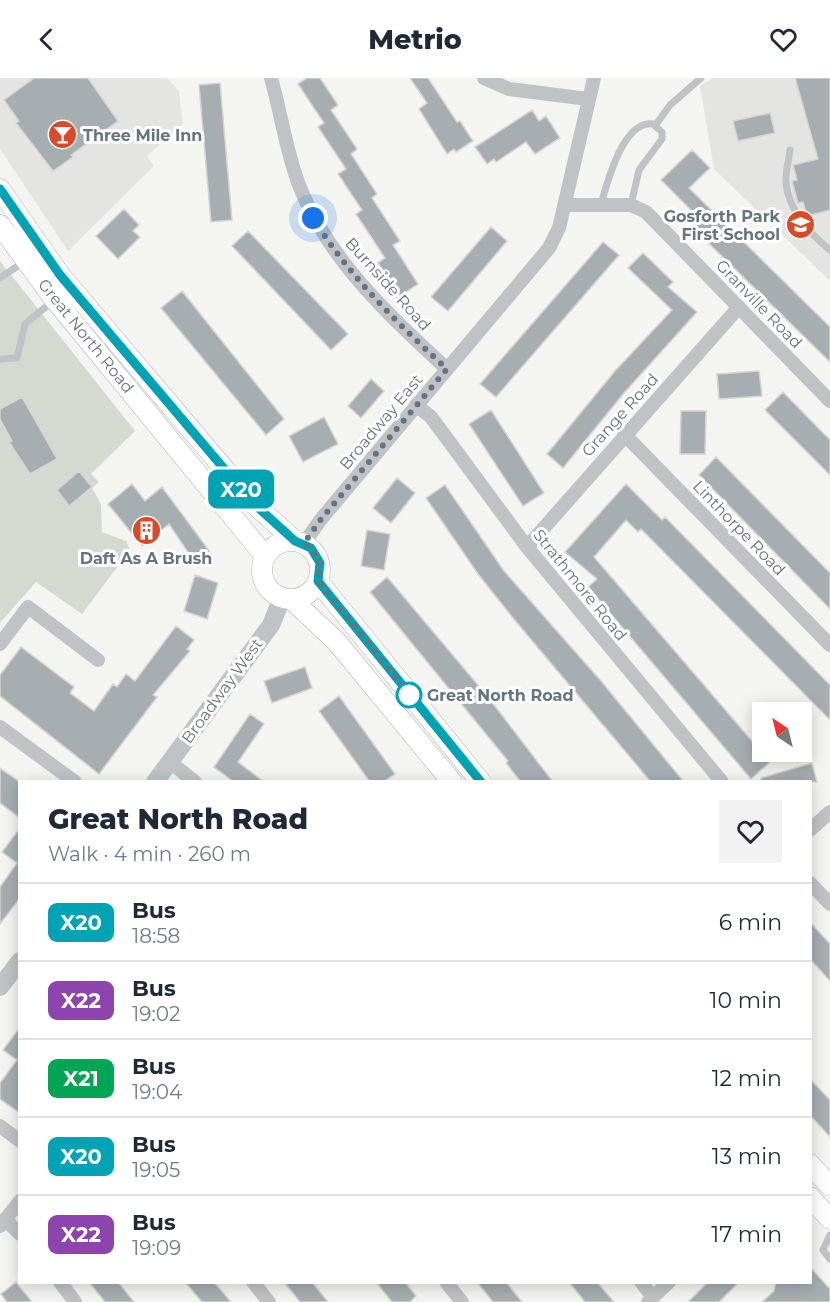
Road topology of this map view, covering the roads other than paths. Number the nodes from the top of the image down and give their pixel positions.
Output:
1 (271, 78) edge
2 (484, 78) edge
3 (594, 78) edge
4 (702, 78) edge
5 (588, 99) junction
6 (655, 126) junction
7 (790, 150) dead end
8 (0, 189) edge
9 (600, 204) junction
10 (565, 205) junction
11 (631, 205) junction
12 (0, 225) edge
13 (830, 250) edge
14 (26, 261) junction
15 (0, 278) edge
16 (55, 300) junction
17 (739, 307) junction
18 (0, 359) edge
19 (447, 369) junction
20 (830, 401) edge
21 (416, 405) junction
22 (624, 434) junction
23 (299, 542) junction
24 (527, 547) junction
25 (265, 556) junction
26 (318, 581) junction
27 (286, 598) junction
28 (0, 644) edge
29 (830, 645) edge
30 (98, 660) dead end
31 (0, 725) edge
32 (170, 762) junction
33 (72, 780) edge
34 (156, 780) edge
35 (192, 780) edge
36 (450, 780) edge
37 (479, 780) edge
38 (720, 780) edge
39 (830, 812) edge
40 (812, 828) edge
41 (812, 885) edge
42 (830, 904) edge
43 (18, 964) edge
44 (0, 987) edge
45 (0, 1126) edge
46 (18, 1140) edge
47 (812, 1166) edge
48 (830, 1186) edge
49 (812, 1199) edge
50 (18, 1204) edge
51 (830, 1219) edge
52 (3, 1223) edge
53 (18, 1233) edge
54 (830, 1235) edge
55 (830, 1259) edge
56 (62, 1284) edge
57 (255, 1284) edge
58 (448, 1284) edge
59 (642, 1284) edge
60 (667, 1284) edge
61 (651, 1299) edge
62 (75, 1302) edge
63 (269, 1302) edge
64 (462, 1302) edge

1 - 19 street, Burnside Road
2 - 5 street
3 - 5 street, Broadway East
4 - 6 lane
5 - 10 street, Broadway East
6 - 9 lane
6 - 11 lane
7 - 13 lane
8 - 23 main road, Great North Road
9 - 10 street
9 - 11 street
10 - 19 street, Broadway East
11 - 17 street, Granville Road
12 - 14 main road, Great North Road
14 - 15 lane
14 - 16 main road, Great North Road
16 - 18 lane
16 - 25 main road, Great North Road
17 - 20 street, Granville Road
17 - 22 street, Grange Road
19 - 21 street, Broadway East
21 - 23 street, Broadway East
21 - 24 street, Strathmore Road
22 - 24 street, Grange Road
22 - 29 street, Linthorpe Road
23 - 25 main road
23 - 26 main road, Great North Road
24 - 38 street, Strathmore Road
25 - 27 main road
26 - 27 main road
26 - 37 main road
27 - 32 street, Broadway West
27 - 36 main road
28 - 30 street
31 - 33 street
32 - 34 street, Broadway West
32 - 35 street
39 - 40 street
41 - 42 street
43 - 44 street
45 - 46 street
47 - 48 main road
49 - 51 main road
50 - 52 street
52 - 53 street
54 - 55 lane
56 - 62 street
57 - 63 street
58 - 64 street
59 - 61 street
60 - 61 street

